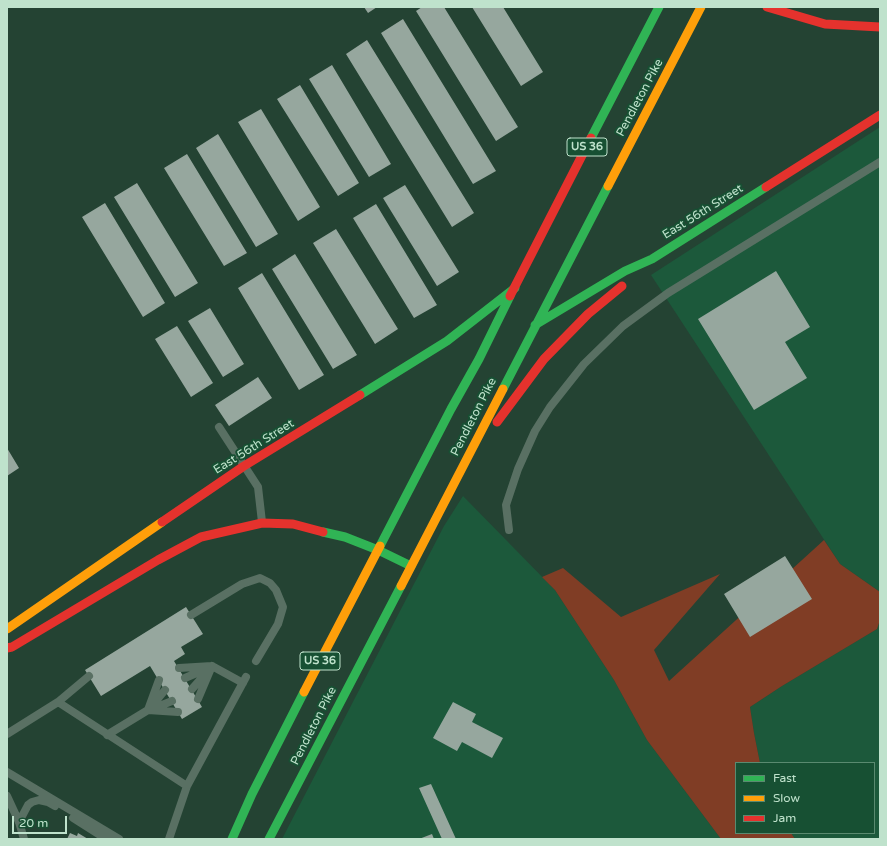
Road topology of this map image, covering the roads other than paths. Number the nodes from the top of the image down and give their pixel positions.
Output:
1 (659, 7) edge
2 (701, 7) edge
3 (767, 7) edge
4 (880, 27) edge
5 (880, 115) edge
6 (880, 162) edge
7 (652, 258) junction
8 (515, 288) junction
9 (535, 325) junction
10 (218, 427) dead end
11 (244, 466) junction
12 (461, 469) junction
13 (262, 524) junction
14 (509, 530) dead end
15 (378, 550) junction
16 (411, 566) junction
17 (191, 614) dead end
18 (7, 629) edge
19 (7, 648) edge
20 (256, 661) dead end
21 (212, 666) junction
22 (179, 668) dead end
23 (89, 676) dead end
24 (185, 678) dead end
25 (159, 680) dead end
26 (192, 689) dead end
27 (165, 690) dead end
28 (198, 700) dead end
29 (172, 701) dead end
30 (58, 702) junction
31 (148, 710) junction
32 (178, 712) dead end
33 (7, 734) edge
34 (107, 735) junction
35 (7, 772) edge
36 (187, 786) junction
37 (7, 796) edge
38 (19, 822) junction
39 (24, 839) edge
40 (106, 839) edge
41 (119, 839) edge
42 (169, 839) edge
43 (232, 839) edge
44 (269, 839) edge

1 - 8 main road, Pendleton Pike / US 36
2 - 9 main road, Pendleton Pike / US 36
3 - 4 main road
5 - 7 main road, East 56th Street
6 - 14 lane
7 - 9 main road, East 56th Street
7 - 12 main road
8 - 11 main road, East 56th Street
8 - 15 main road, Pendleton Pike / US 36
9 - 12 main road, Pendleton Pike / US 36
10 - 11 lane
11 - 13 lane
11 - 18 main road, East 56th Street
12 - 16 main road, Pendleton Pike / US 36
13 - 15 main road
13 - 19 main road
15 - 16 main road
15 - 43 main road, Pendleton Pike / US 36
16 - 44 main road, Pendleton Pike / US 36
17 - 20 lane
21 - 22 lane
21 - 24 lane
21 - 26 lane
21 - 28 lane
21 - 36 lane
23 - 30 lane
25 - 31 lane
27 - 31 lane
29 - 31 lane
30 - 33 lane
30 - 34 lane
31 - 32 lane
31 - 34 lane
34 - 36 lane
35 - 41 lane
36 - 42 lane
37 - 38 lane
38 - 39 lane
38 - 40 lane

